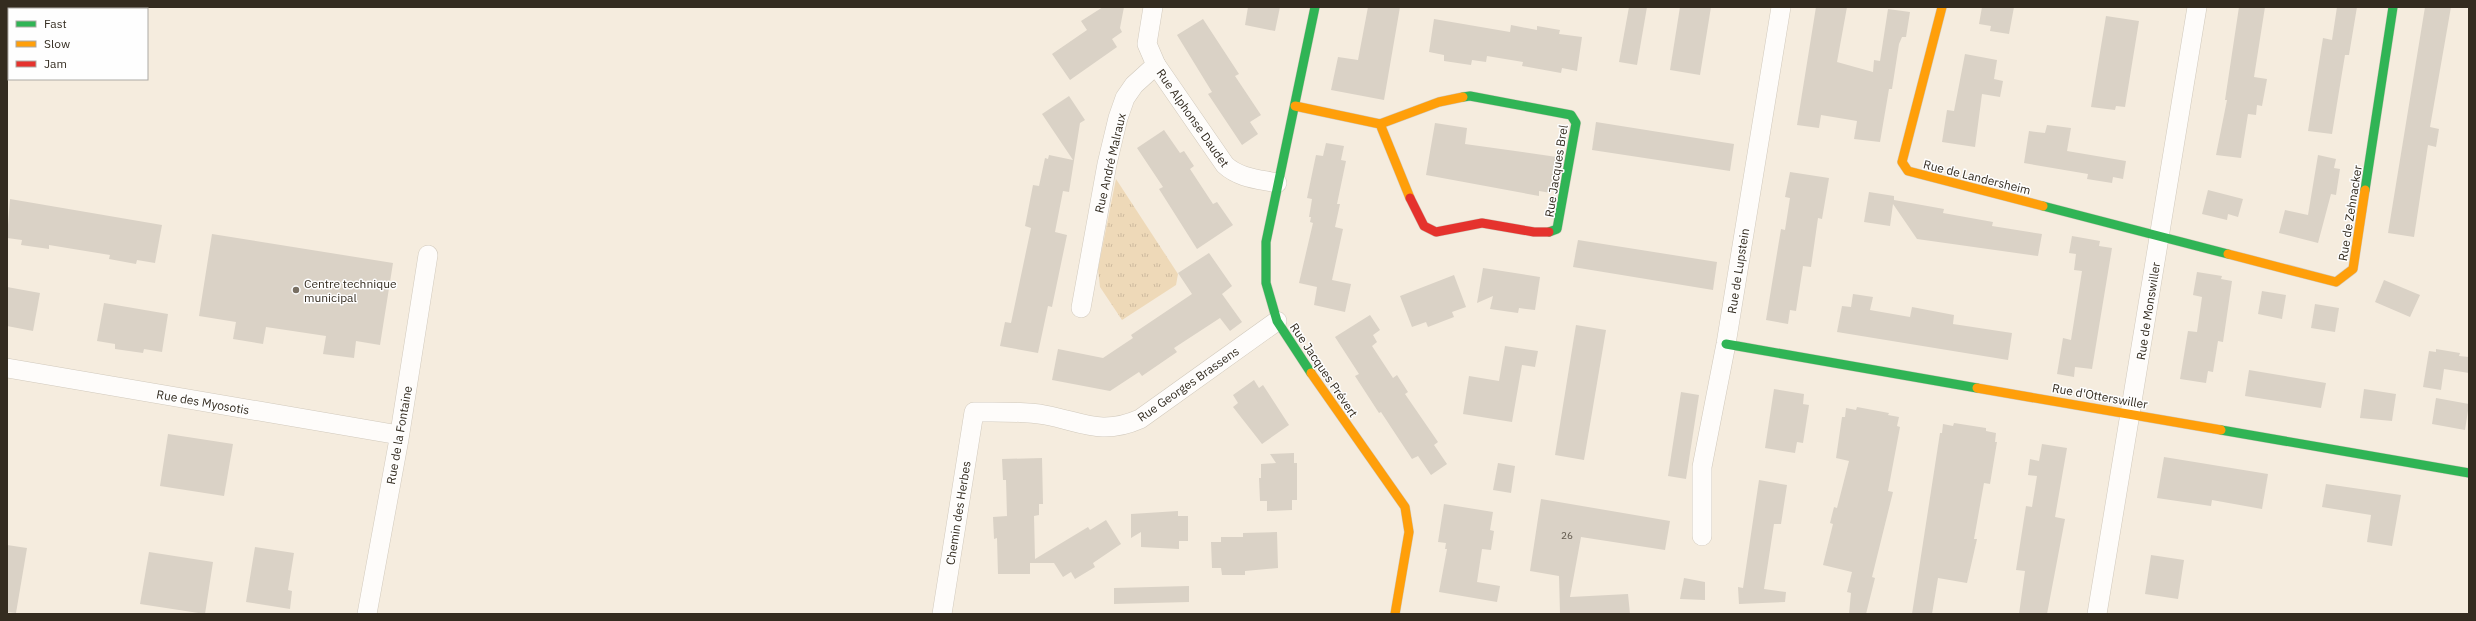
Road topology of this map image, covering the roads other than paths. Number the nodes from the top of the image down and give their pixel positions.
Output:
1 (1153, 7) edge
2 (1315, 7) edge
3 (1781, 7) edge
4 (1942, 7) edge
5 (2197, 7) edge
6 (2393, 7) edge
7 (1156, 65) junction
8 (1295, 106) junction
9 (1380, 124) junction
10 (1277, 183) junction
11 (2160, 237) junction
12 (428, 255) dead end
13 (1081, 308) dead end
14 (1277, 321) junction
15 (1726, 344) junction
16 (7, 368) edge
17 (974, 412) joint
18 (2130, 414) junction
19 (399, 435) junction
20 (2469, 473) edge
21 (1702, 536) dead end
22 (367, 614) edge
23 (942, 614) edge
24 (1395, 614) edge
25 (2098, 614) edge

1 - 7 street
2 - 8 street, Rue Jacques Prévert
3 - 15 street, Rue de Lupstein
4 - 11 street, Rue de Landersheim
5 - 11 street, Rue de Monswiller
6 - 11 street, Rue de Zehnacker
7 - 10 street, Rue Alphonse Daudet
7 - 13 street, Rue André Malraux
8 - 9 street
8 - 10 street, Rue Jacques Prévert
9 - 9 street, Rue Jacques Brel
10 - 14 street, Rue Jacques Prévert
11 - 18 street, Rue de Monswiller
12 - 19 street, Rue de la Fontaine
14 - 17 street, Rue Georges Brassens
14 - 24 street, Rue Jacques Prévert
15 - 18 street, Rue d'Otterswiller
15 - 21 street, Rue de Lupstein
16 - 19 street, Rue des Myosotis
17 - 23 street, Chemin des Herbes
18 - 20 street, Rue d'Otterswiller
18 - 25 street, Rue de Monswiller
19 - 22 street, Rue de la Fontaine

